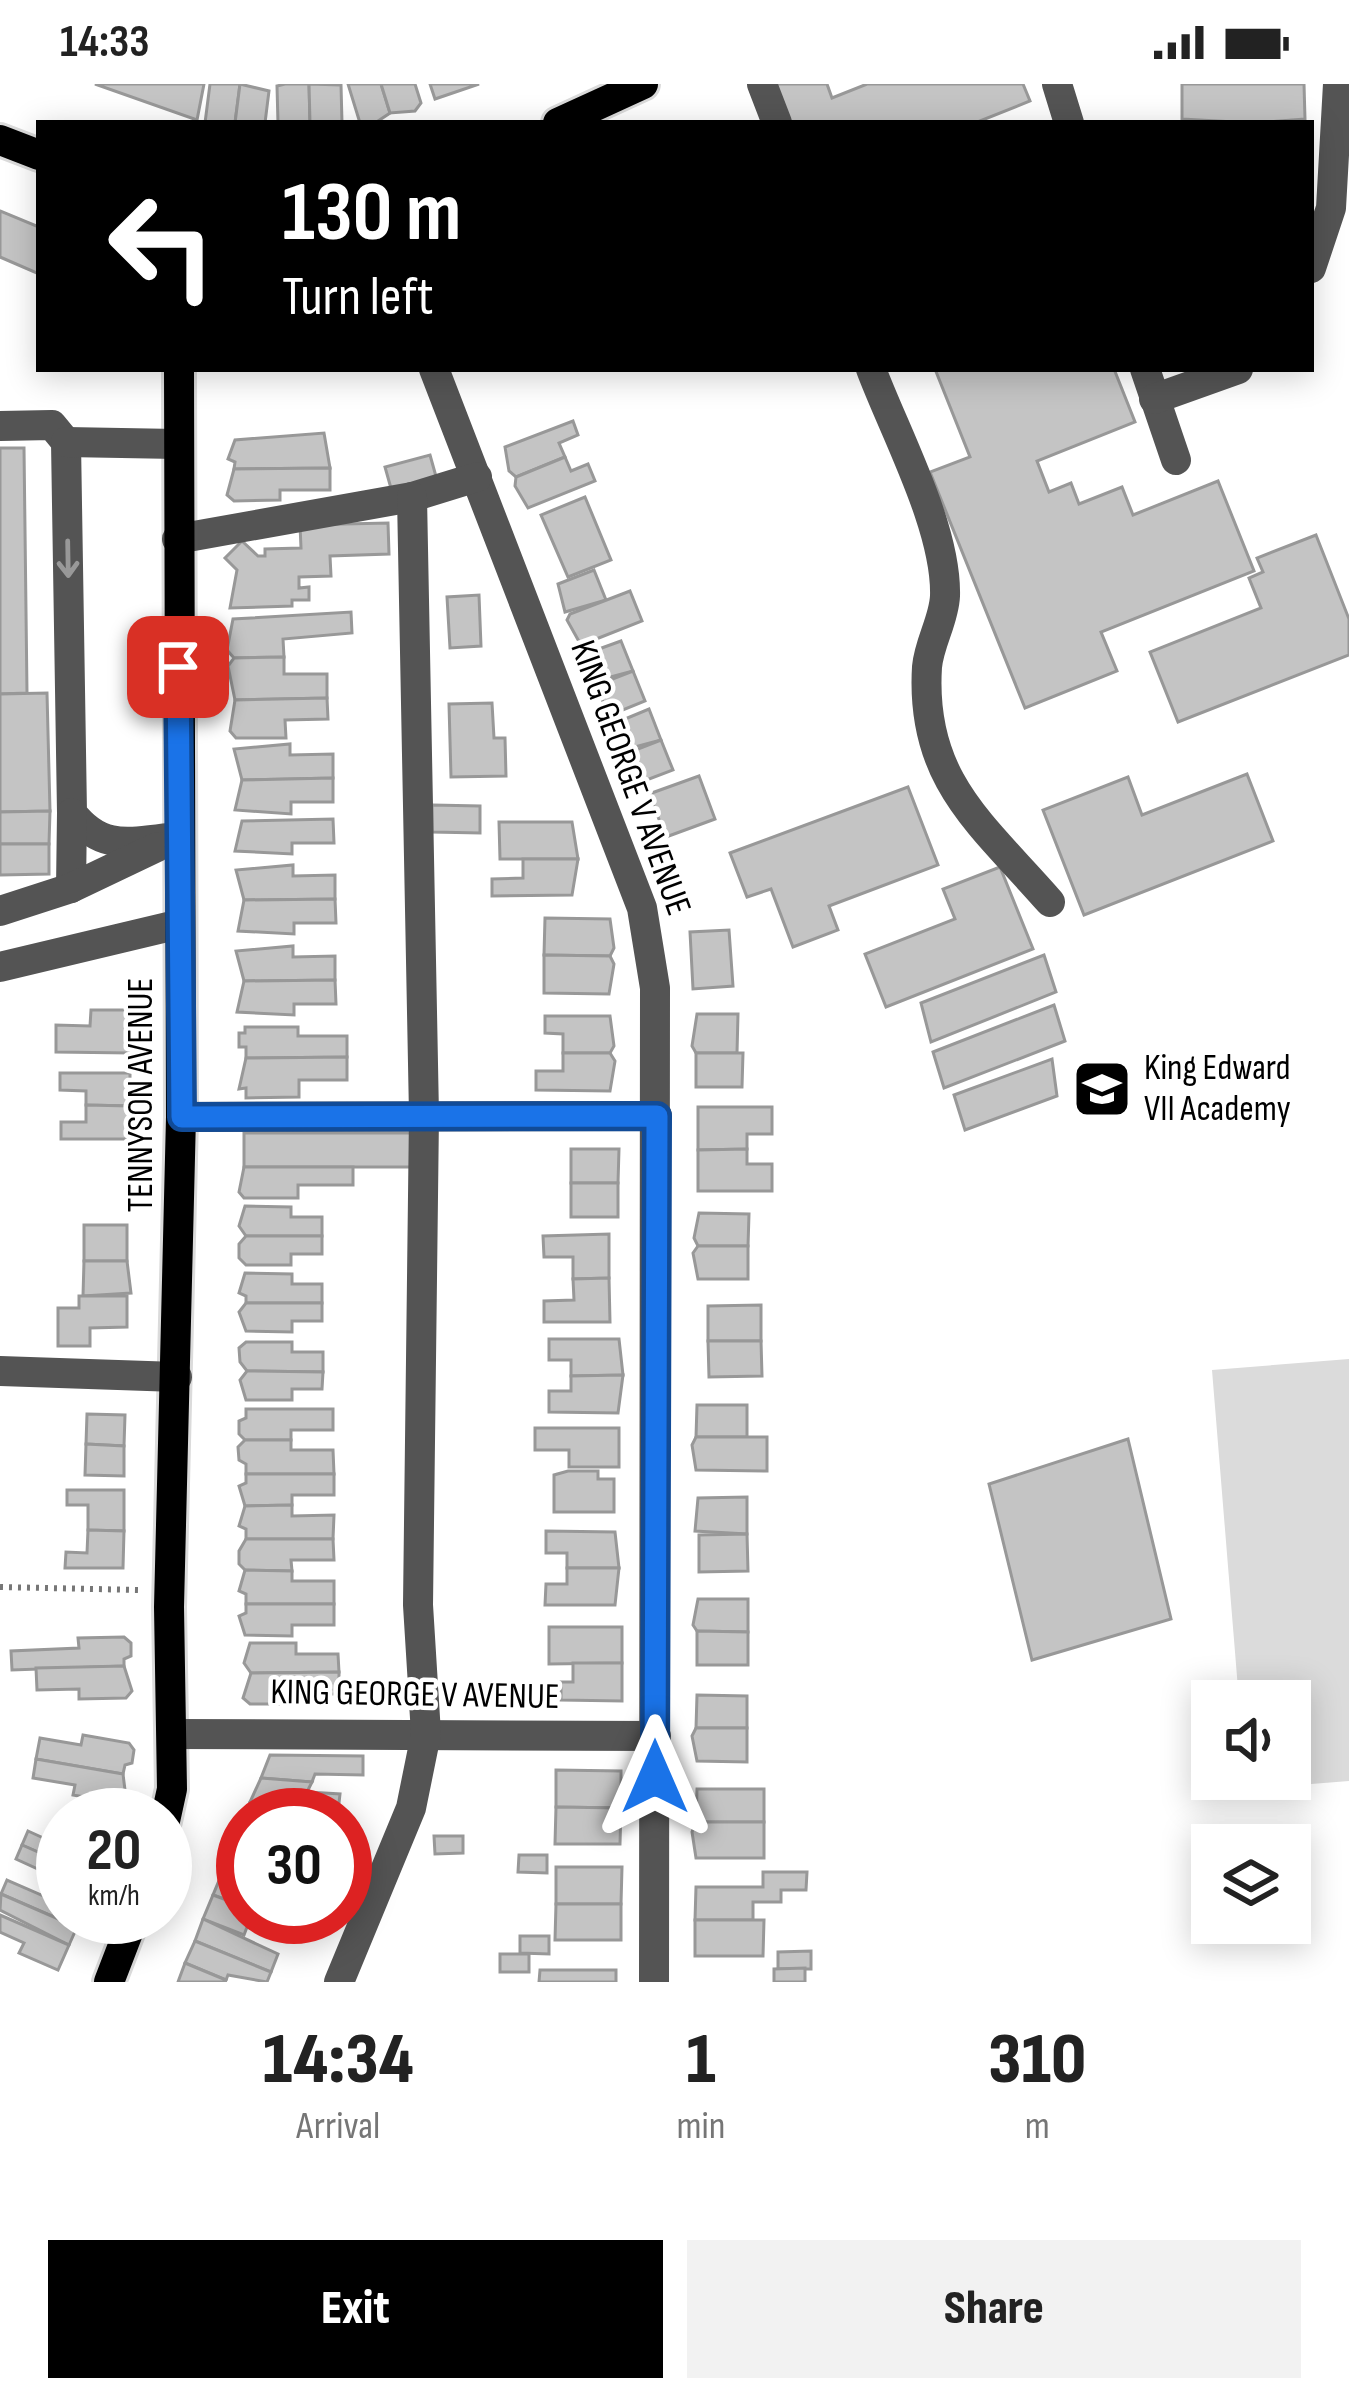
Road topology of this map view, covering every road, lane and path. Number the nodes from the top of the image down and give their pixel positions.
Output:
1 (643, 84) edge
2 (762, 84) edge
3 (1057, 84) edge
4 (1338, 84) edge
5 (565, 120) edge
6 (776, 120) edge
7 (1068, 120) edge
8 (0, 140) edge
9 (36, 154) edge
10 (1314, 259) edge
11 (179, 372) edge
12 (435, 372) edge
13 (872, 372) edge
14 (1145, 372) edge
15 (1230, 372) edge
16 (1154, 399) junction
17 (0, 426) edge
18 (66, 442) junction
19 (177, 444) junction
20 (1176, 460) dead end
21 (477, 477) junction
22 (412, 497) junction
23 (177, 539) junction
24 (71, 813) junction
25 (178, 837) junction
26 (71, 888) junction
27 (1050, 902) dead end
28 (0, 911) edge
29 (180, 924) junction
30 (0, 967) edge
31 (424, 1115) junction
32 (657, 1116) junction
33 (182, 1117) junction
34 (0, 1371) edge
35 (177, 1377) junction
36 (0, 1587) edge
37 (170, 1590) junction
38 (173, 1734) junction
39 (427, 1734) junction
40 (656, 1736) junction
41 (168, 1788) edge
42 (124, 1944) edge
43 (109, 1982) edge
44 (340, 1982) edge
45 (654, 1982) edge

1 - 5 main road
2 - 6 street
3 - 7 street
4 - 10 street
8 - 9 main road
11 - 19 main road, TENNYSON AVENUE
12 - 21 street, KING GEORGE V AVENUE
13 - 27 street
14 - 16 street
15 - 16 street
16 - 20 street
17 - 18 street
18 - 19 street
18 -> 24 street
19 - 23 main road, TENNYSON AVENUE
21 - 22 street
21 - 32 street, KING GEORGE V AVENUE
22 - 23 street
22 - 31 street
23 - 25 main road, TENNYSON AVENUE
24 - 25 street
24 - 26 street
25 - 26 street
25 - 29 main road, TENNYSON AVENUE
26 - 28 street
29 - 30 street
29 - 33 main road, TENNYSON AVENUE
31 - 32 street
31 - 33 street
31 - 39 street
32 - 40 street, KING GEORGE V AVENUE
33 - 35 main road, TENNYSON AVENUE
34 - 35 street
35 - 37 main road, TENNYSON AVENUE
36 - 37 path
37 - 38 main road, TENNYSON AVENUE
38 - 39 street, KING GEORGE V AVENUE
38 - 41 main road, TENNYSON AVENUE
39 - 40 street, KING GEORGE V AVENUE
39 - 44 street
40 - 45 street, KING GEORGE V AVENUE
42 - 43 main road

